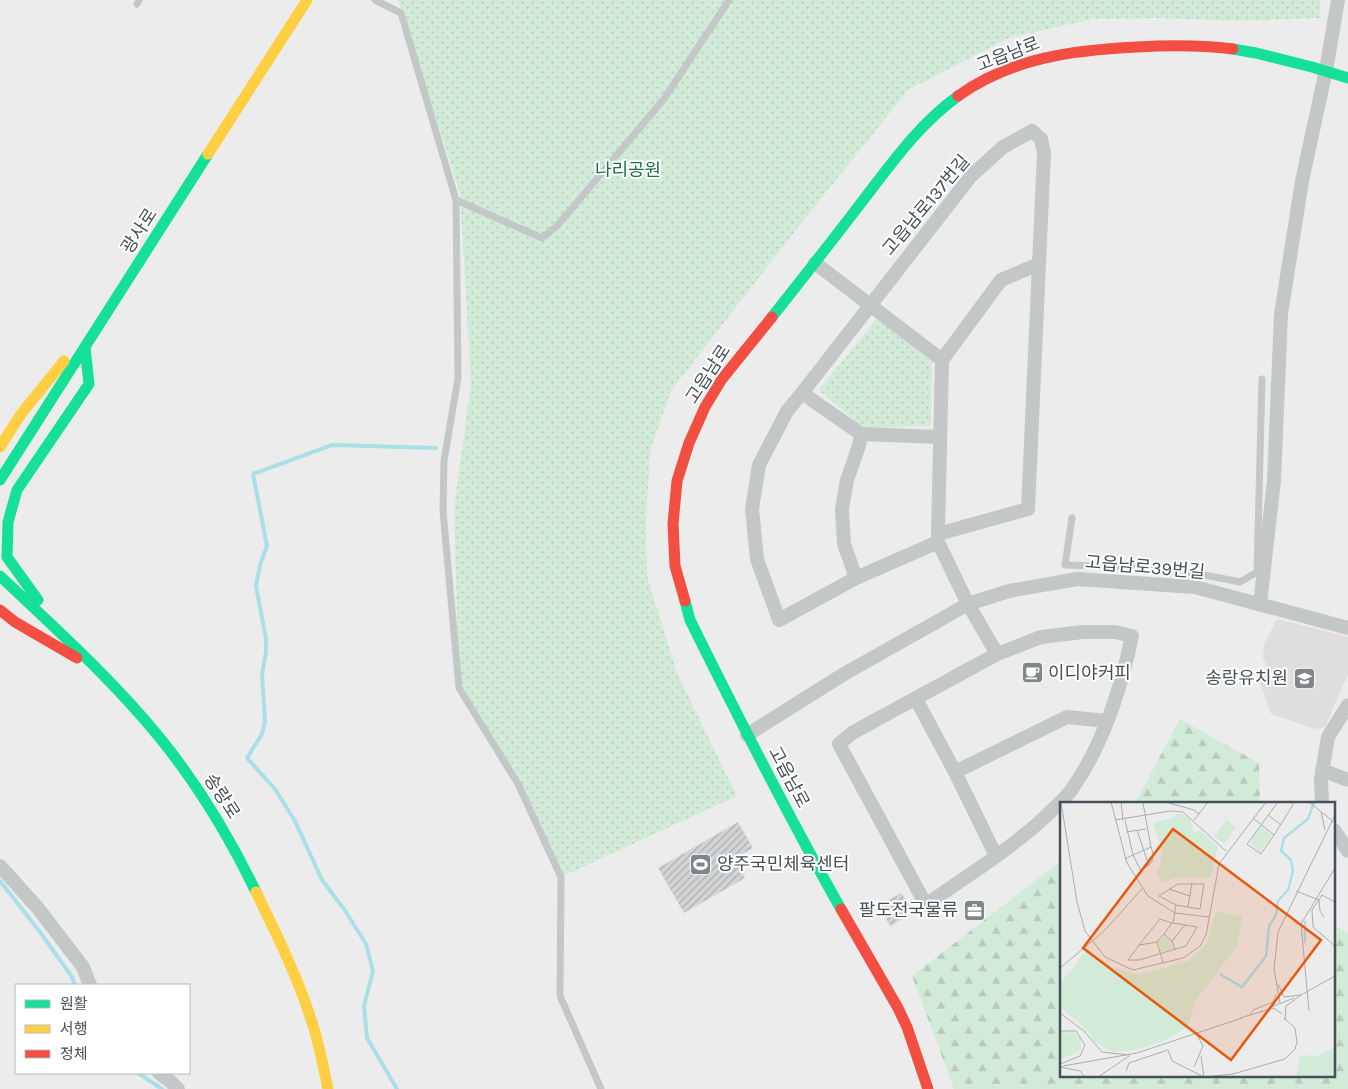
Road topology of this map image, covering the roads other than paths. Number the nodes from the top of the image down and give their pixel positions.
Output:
1 (306, 0) edge
2 (375, 0) edge
3 (729, 0) edge
4 (1338, 0) edge
5 (1326, 70) junction
6 (1348, 78) edge
7 (456, 200) junction
8 (815, 263) junction
9 (1039, 264) junction
10 (125, 284) junction
11 (870, 305) junction
12 (85, 347) junction
13 (942, 360) junction
14 (1262, 379) dead end
15 (802, 393) junction
16 (862, 434) junction
17 (940, 437) junction
18 (0, 447) edge
19 (0, 480) edge
20 (1072, 518) dead end
21 (938, 538) junction
22 (0, 576) edge
23 (856, 578) junction
24 (968, 604) junction
25 (1260, 604) junction
26 (0, 610) edge
27 (1348, 628) edge
28 (61, 632) junction
29 (996, 654) junction
30 (98, 670) junction
31 (916, 699) junction
32 (1348, 706) edge
33 (1107, 721) junction
34 (748, 735) junction
35 (1322, 770) junction
36 (955, 772) junction
37 (1348, 780) edge
38 (1322, 802) edge
39 (1336, 833) edge
40 (1348, 851) edge
41 (996, 856) junction
42 (0, 866) edge
43 (90, 984) edge
44 (160, 1074) edge
45 (178, 1089) edge
46 (328, 1089) edge
47 (601, 1089) edge
48 (928, 1089) edge

1 - 10 street, 광사로
2 - 7 lane
3 - 7 lane
4 - 5 street
5 - 6 street, 고읍남로
5 - 8 street, 고읍남로
5 - 25 street
7 - 47 lane
8 - 11 street
8 - 34 street, 고읍남로
9 - 11 street, 고읍남로137번길
9 - 13 street
9 - 21 street, 고읍남로137번길
10 - 12 street, 광사로
10 - 18 street
11 - 13 street
11 - 15 street, 고읍남로137번길
12 - 19 street, 광사로
12 - 28 street
13 - 17 street
14 - 20 lane
15 - 16 street
15 - 23 street, 고읍남로137번길
16 - 17 street
16 - 23 street
17 - 21 street
21 - 23 street, 고읍남로137번길
21 - 24 street
22 - 28 street, 송랑로
24 - 25 street, 고읍남로39번길
24 - 29 street
24 - 34 street, 고읍남로39번길
25 - 27 street, 고읍남로39번길
26 - 30 street
28 - 30 street, 송랑로
29 - 31 street
29 - 33 street
30 - 46 street, 송랑로
31 - 36 street
31 - 41 street
32 - 35 street
33 - 36 street
33 - 41 street
34 - 48 street, 고읍남로
35 - 37 street
35 - 38 street
36 - 41 street
39 - 40 street
42 - 43 street
44 - 45 street

